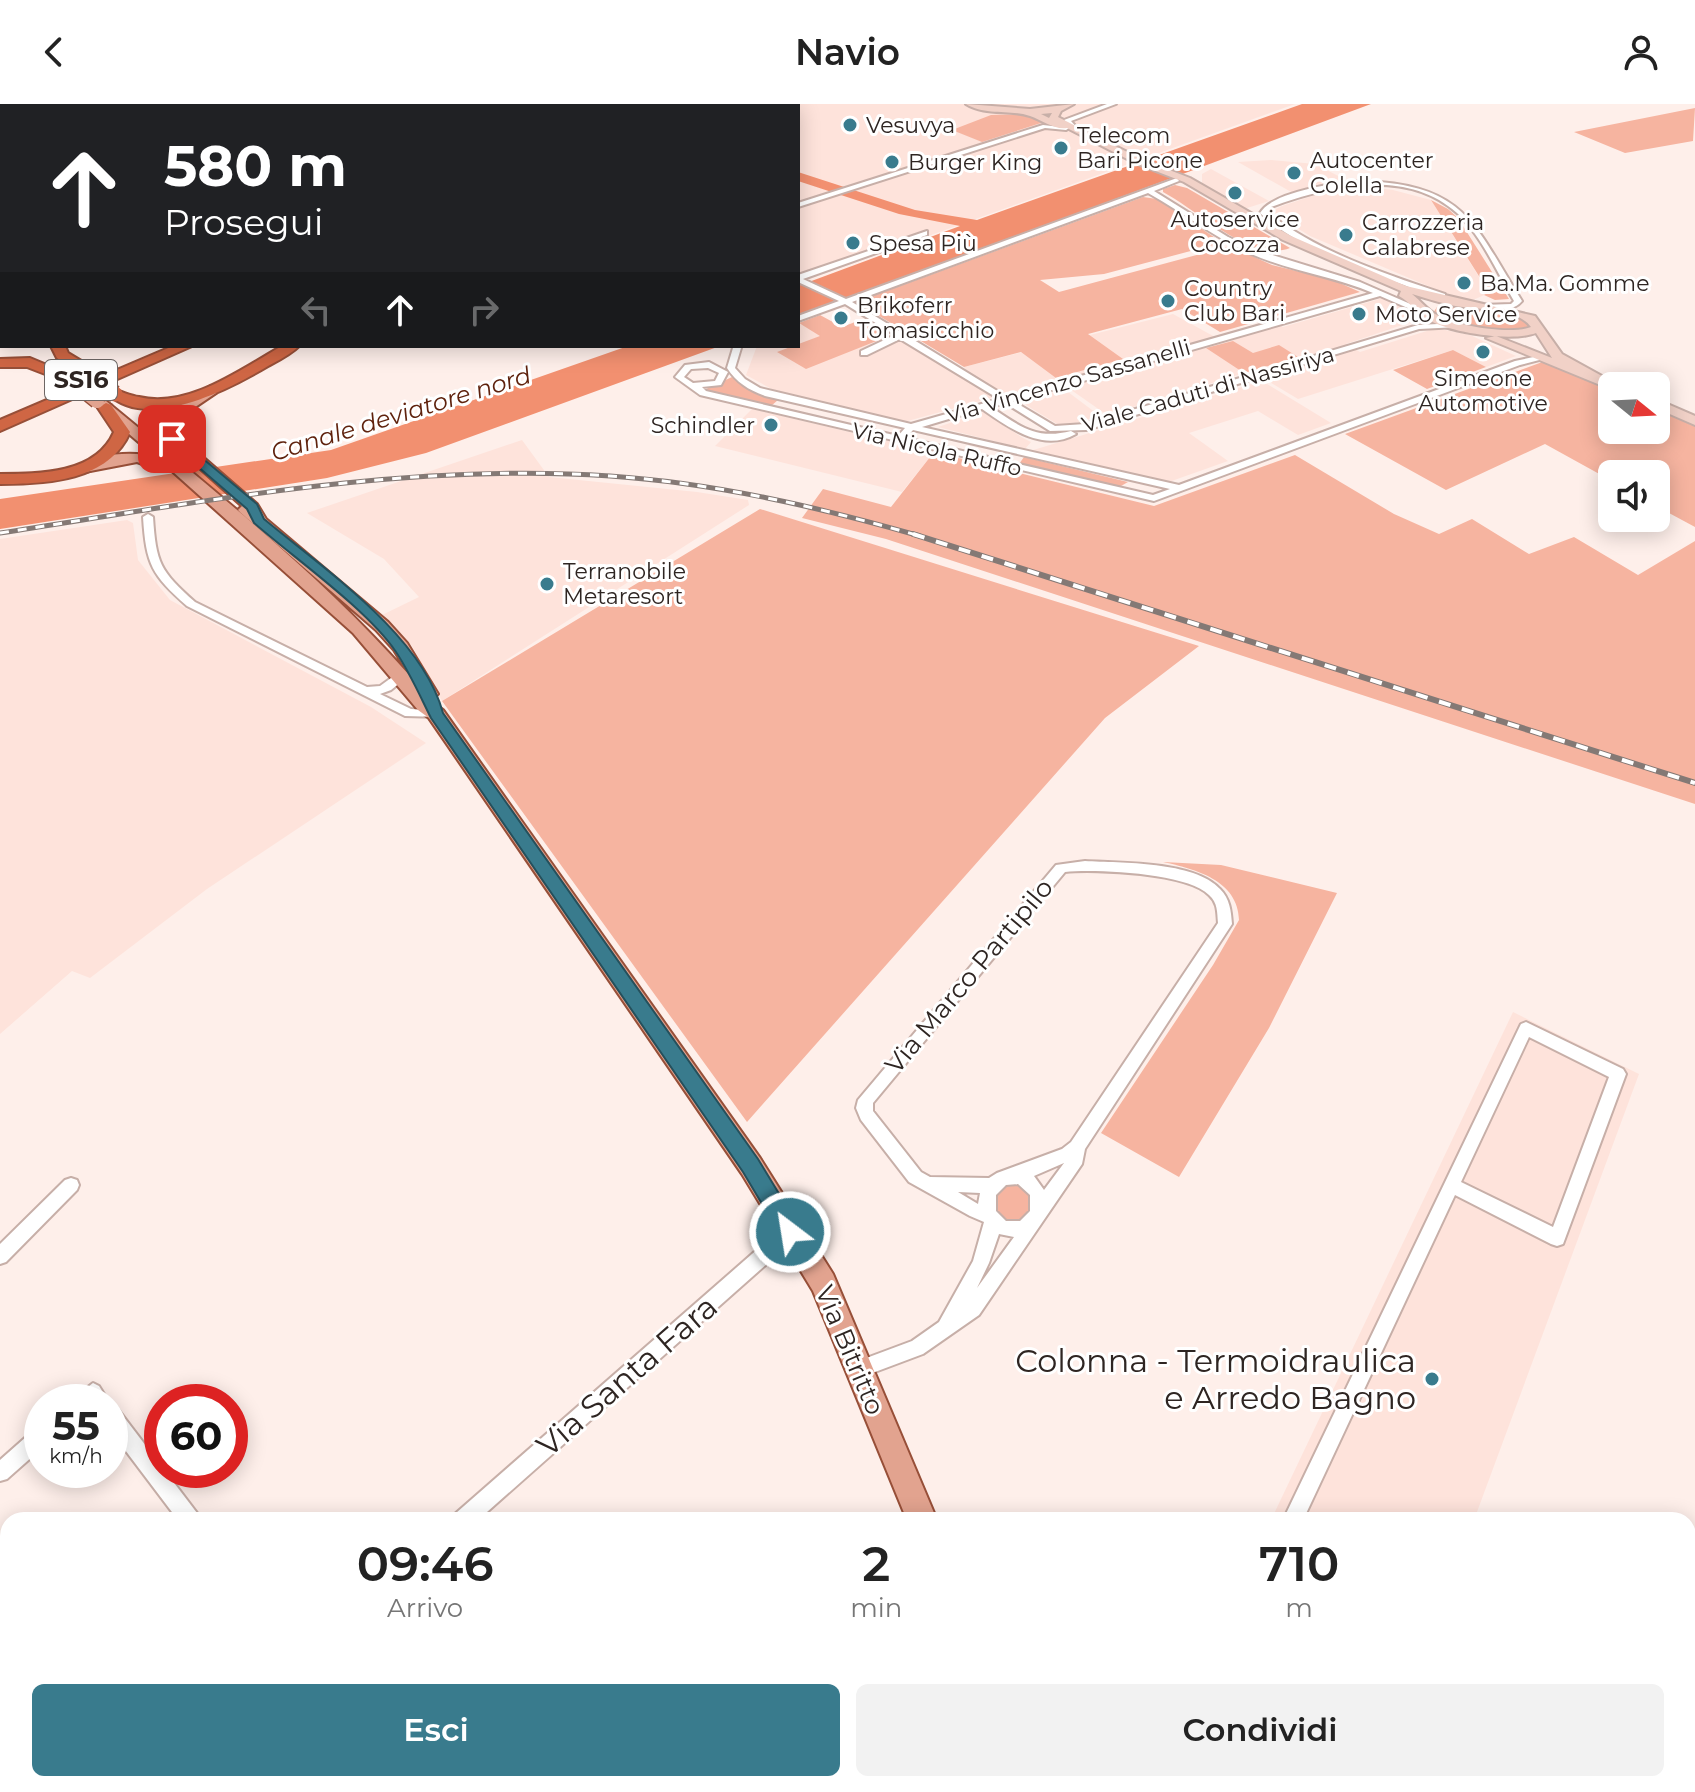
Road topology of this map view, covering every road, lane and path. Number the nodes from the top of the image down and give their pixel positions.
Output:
1 (970, 104) edge
2 (1102, 104) edge
3 (1113, 104) edge
4 (1066, 107) edge
5 (1022, 109) junction
6 (1094, 110) junction
7 (1066, 128) junction
8 (1084, 133) junction
9 (1135, 162) junction
10 (1176, 178) junction
11 (1148, 190) junction
12 (800, 204) edge
13 (924, 233) dead end
14 (800, 279) edge
15 (1381, 293) junction
16 (845, 301) junction
17 (1456, 302) junction
18 (1485, 307) junction
19 (1426, 312) junction
20 (800, 318) edge
21 (1459, 325) junction
22 (1418, 327) junction
23 (1539, 328) junction
24 (899, 336) junction
25 (1500, 341) junction
26 (27, 348) edge
27 (42, 348) edge
28 (59, 348) edge
29 (180, 348) edge
30 (193, 348) edge
31 (288, 348) edge
32 (736, 348) edge
33 (738, 348) edge
34 (148, 350) edge
35 (864, 353) dead end
36 (1543, 358) junction
37 (0, 363) edge
38 (1518, 363) junction
39 (702, 365) junction
40 (730, 372) junction
41 (1591, 376) junction
42 (111, 378) junction
43 (1598, 379) edge
44 (72, 380) junction
45 (697, 387) junction
46 (211, 390) junction
47 (787, 399) junction
48 (1003, 399) junction
49 (107, 400) junction
50 (982, 405) junction
51 (0, 407) edge
52 (1670, 409) edge
53 (775, 410) junction
54 (0, 415) edge
55 (1695, 421) edge
56 (0, 426) edge
57 (911, 427) junction
58 (1086, 427) junction
59 (0, 434) edge
60 (899, 440) junction
61 (85, 468) junction
62 (4, 478) edge
63 (1178, 488) junction
64 (148, 517) dead end
65 (251, 524) junction
66 (397, 672) junction
67 (365, 690) junction
68 (436, 714) junction
69 (1077, 1147) junction
70 (1010, 1178) junction
71 (927, 1184) junction
72 (71, 1185) dead end
73 (1451, 1185) junction
74 (991, 1186) junction
75 (991, 1218) junction
76 (1035, 1218) junction
77 (790, 1232) junction
78 (0, 1256) edge
79 (943, 1332) junction
80 (859, 1369) junction
81 (128, 1439) edge
82 (24, 1451) edge
83 (0, 1472) edge
84 (184, 1512) edge
85 (472, 1512) edge
86 (919, 1512) edge
87 (1297, 1512) edge

1 - 5 street
2 - 4 street
3 - 6 street
4 - 5 street
4 - 6 street
4 - 8 street
5 - 7 street
6 - 8 street
7 - 9 street
7 - 12 street
8 - 9 street
9 - 10 street
10 - 11 street
10 - 17 street
10 - 19 street
11 - 15 street
11 - 16 street
13 - 14 street
14 - 16 street, Viale Caduti di Nassiriya
15 - 19 street
15 - 48 street, Via Vincenzo Sassanelli
16 - 20 street
16 - 24 street, Viale Caduti di Nassiriya
17 - 18 street
17 - 18 street
17 - 19 street
18 - 23 street
19 - 21 street
19 - 22 street
21 - 22 street, Viale Caduti di Nassiriya
21 - 23 street
21 - 25 street
22 - 58 street, Viale Caduti di Nassiriya
23 - 41 street
24 - 35 street
24 - 48 street, Viale Caduti di Nassiriya
25 - 36 street
25 - 38 street
26 - 44 highway
27 - 44 highway
28 - 44 highway
29 - 42 highway, SS16
30 - 42 highway
31 - 46 highway
32 - 39 street
33 - 40 street
34 - 44 highway, SS16
36 - 38 street, Via Nicola Ruffo
36 - 41 street
37 - 44 highway
38 - 63 street, Via Nicola Ruffo
39 - 40 street, Via Nicola Ruffo
39 - 45 street
40 - 45 street
40 - 47 street, Via Nicola Ruffo
41 - 43 street
42 - 44 highway, SS16
44 - 49 highway, bridge
44 - 51 highway
44 - 54 highway, SS16
44 - 56 highway, SS16
44 - 59 highway
45 - 53 street, Via Nicola Ruffo
46 - 49 highway
46 - 65 main road
47 - 53 street
47 - 57 street, Via Nicola Ruffo
48 - 50 street, Via Vincenzo Sassanelli
48 - 58 street, Viale Caduti di Nassiriya
49 - 61 highway
49 - 65 main road, Via Bitritto
50 - 57 street, Via Vincenzo Sassanelli
50 - 58 street
52 - 55 street
53 - 60 street, Via Nicola Ruffo
57 - 60 street, Via Vincenzo Sassanelli
57 - 63 street, Via Nicola Ruffo
60 - 63 street, Via Nicola Ruffo
61 - 62 highway
61 - 65 main road
64 - 67 street
65 - 66 main road, Via Bitritto
65 - 68 main road, Via Bitritto
66 - 67 street
66 - 68 main road, Via Bitritto
67 - 68 street
68 - 77 main road, Via Bitritto
69 - 70 street, Via Marco Partipilo
69 - 71 street, Via Marco Partipilo
69 - 76 street, Via Marco Partipilo
70 - 74 street
70 - 76 street
71 - 74 street
71 - 75 street, Via Marco Partipilo
72 - 78 street
73 - 73 street
73 - 87 street
74 - 75 street
75 - 76 street
75 - 79 street
76 - 79 street, Via Marco Partipilo
77 - 80 main road, Via Bitritto
77 - 85 street, Via Santa Fara
79 - 80 street, Via Marco Partipilo
80 - 86 main road, Via Bitritto
81 - 84 street
82 - 83 street

